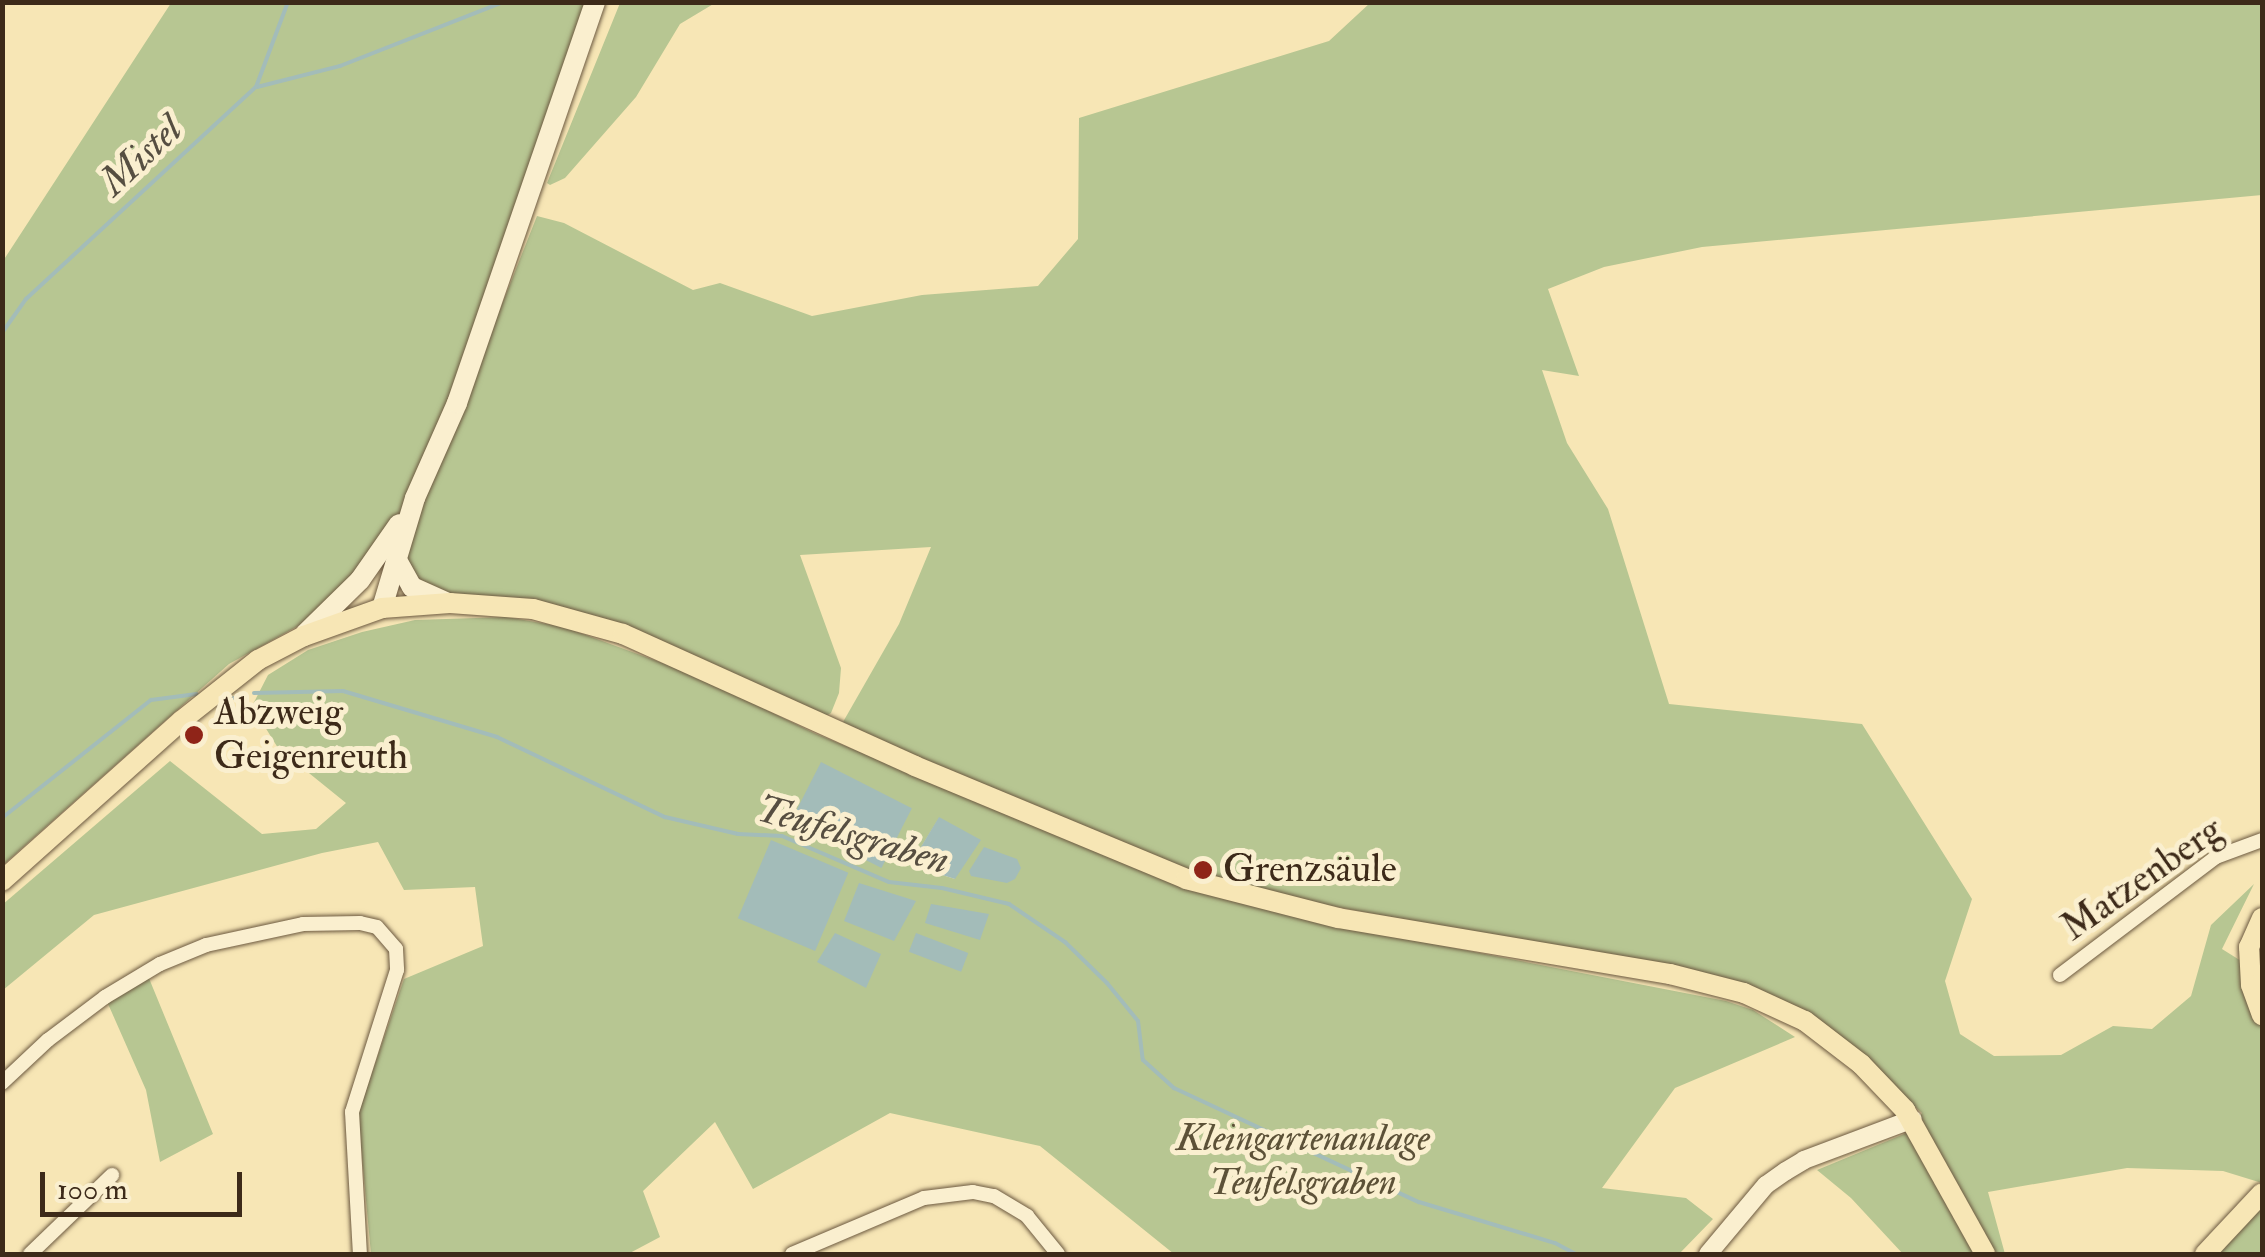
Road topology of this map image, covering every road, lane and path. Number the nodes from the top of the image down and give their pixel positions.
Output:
1 (594, 2) edge
2 (415, 498) junction
3 (397, 559) junction
4 (373, 562) junction
5 (450, 603) junction
6 (379, 608) junction
7 (304, 636) junction
8 (2262, 840) edge
9 (2, 881) edge
10 (2262, 918) edge
11 (2060, 976) dead end
12 (2262, 1015) edge
13 (2, 1083) edge
14 (1913, 1119) junction
15 (112, 1175) dead end
16 (2262, 1193) edge
17 (30, 1254) edge
18 (360, 1254) edge
19 (792, 1254) edge
20 (1058, 1254) edge
21 (1708, 1254) edge
22 (1985, 1254) edge
23 (2204, 1254) edge

1 - 2 main road
2 - 3 main road
2 - 4 main road
3 - 5 main road
3 - 6 main road
4 - 6 main road
4 - 7 main road
5 - 6 main road
5 - 14 main road
6 - 7 main road
7 - 9 main road
8 - 11 street, Matzenberg
10 - 12 main road
13 - 18 street
14 - 21 street
14 - 22 main road
15 - 17 street
16 - 23 main road
19 - 20 street

